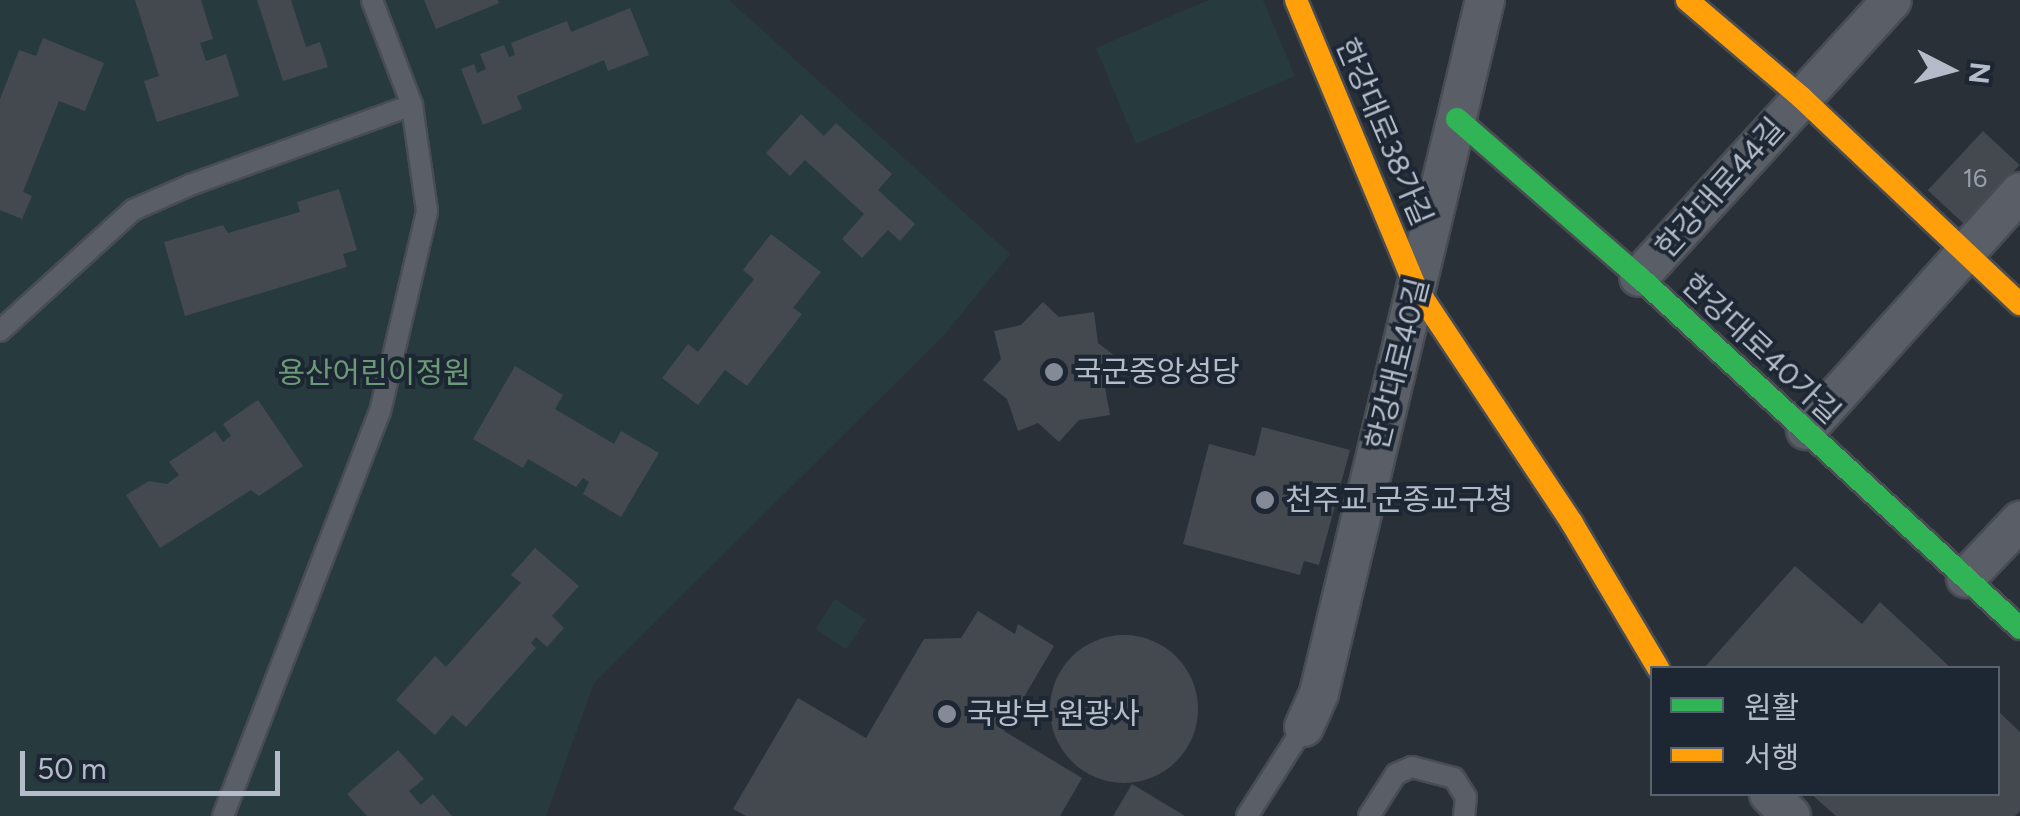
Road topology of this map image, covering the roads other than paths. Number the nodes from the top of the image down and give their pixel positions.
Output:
1 (372, 0) edge
2 (1296, 0) edge
3 (1486, 0) edge
4 (1687, 0) edge
5 (1892, 0) edge
6 (1802, 98) junction
7 (412, 105) junction
8 (1456, 119) junction
9 (2020, 192) edge
10 (1963, 254) junction
11 (1639, 277) junction
12 (1416, 288) junction
13 (2020, 304) edge
14 (0, 331) edge
15 (1806, 430) junction
16 (2020, 521) edge
17 (1966, 578) junction
18 (2020, 628) edge
19 (1657, 666) edge
20 (1304, 726) joint
21 (1771, 796) edge
22 (222, 816) edge
23 (1247, 816) edge
24 (1369, 816) edge
25 (1464, 816) edge
26 (1790, 816) edge

1 - 7 lane
2 - 12 street, 한강대로38가길
3 - 8 street, 한강대로40길
4 - 6 street
5 - 6 street, 한강대로44길
6 - 10 street, 한강대로44길
6 - 11 street, 한강대로44길
7 - 14 lane
7 - 22 lane
8 - 11 street, 한강대로40가길
8 - 12 street, 한강대로40길
9 - 10 street
10 - 13 street, 한강대로44길
10 - 15 street
11 - 15 street, 한강대로40가길
12 - 19 street, 한강대로38가길
12 - 20 street, 한강대로40길
15 - 17 street, 한강대로40가길
16 - 17 street
17 - 18 street, 한강대로40가길
20 - 23 lane
21 - 26 street
24 - 25 lane

